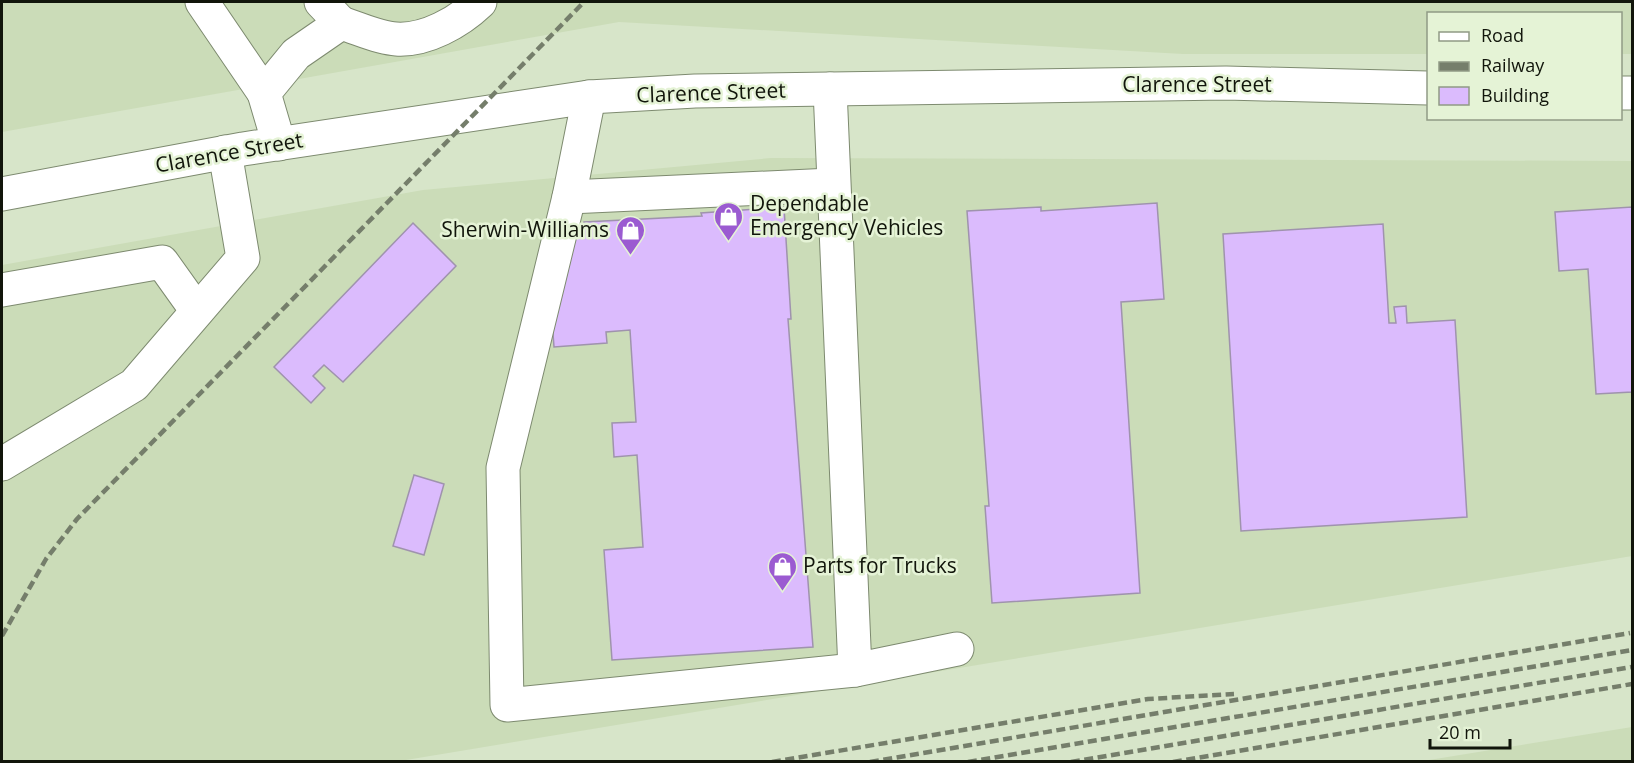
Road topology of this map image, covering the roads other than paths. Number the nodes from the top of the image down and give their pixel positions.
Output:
1 (202, 2) edge
2 (480, 2) edge
3 (331, 12) edge
4 (1427, 88) edge
5 (830, 89) junction
6 (264, 93) junction
7 (588, 98) junction
8 (279, 144) junction
9 (225, 152) junction
10 (832, 185) junction
11 (2, 194) edge
12 (569, 197) junction
13 (2, 290) edge
14 (197, 311) junction
15 (2, 464) edge
16 (957, 649) dead end
17 (855, 670) junction

1 - 6 street
2 - 3 street
3 - 6 street
4 - 5 street, Clarence Street
5 - 7 street, Clarence Street
5 - 10 street
6 - 8 street
7 - 8 street, Clarence Street
7 - 12 street
8 - 9 street, Clarence Street
9 - 11 street, Clarence Street
9 - 14 street
10 - 12 street
10 - 17 street
12 - 17 street
13 - 14 street
14 - 15 street
16 - 17 street

